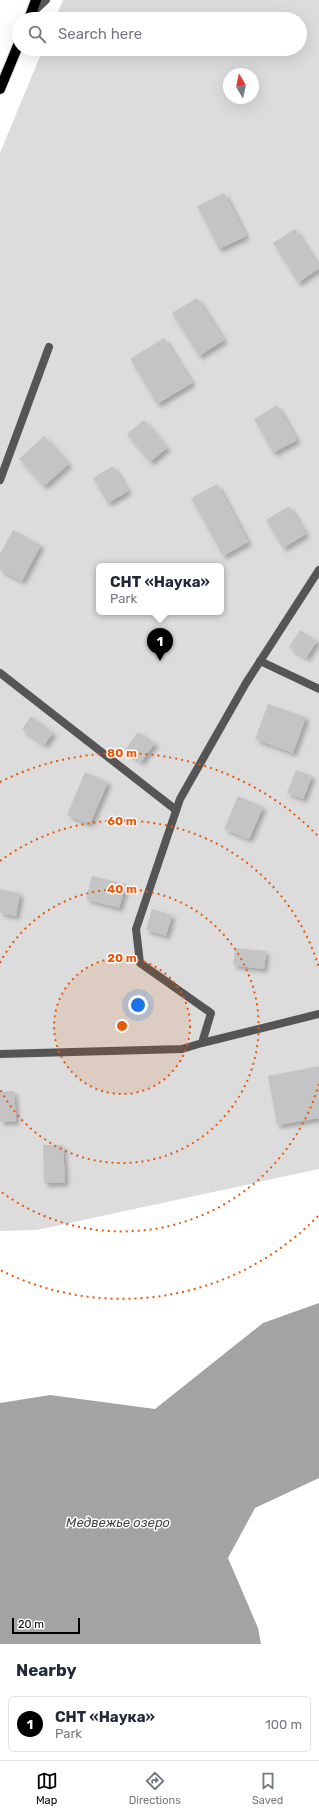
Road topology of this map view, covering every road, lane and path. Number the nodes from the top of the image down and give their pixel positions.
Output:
1 (36, 0) edge
2 (46, 0) edge
3 (32, 12) edge
4 (34, 12) edge
5 (14, 56) edge
6 (0, 89) edge
7 (49, 347) dead end
8 (0, 480) edge
9 (319, 570) edge
10 (260, 661) junction
11 (0, 673) edge
12 (319, 689) edge
13 (176, 810) junction
14 (319, 1014) edge
15 (202, 1043) junction
16 (0, 1054) edge

1 - 3 main road
2 - 4 lane
5 - 6 main road
7 - 8 lane
9 - 10 lane
10 - 12 lane
10 - 13 lane
11 - 13 lane
13 - 15 lane
14 - 15 lane
15 - 16 lane

